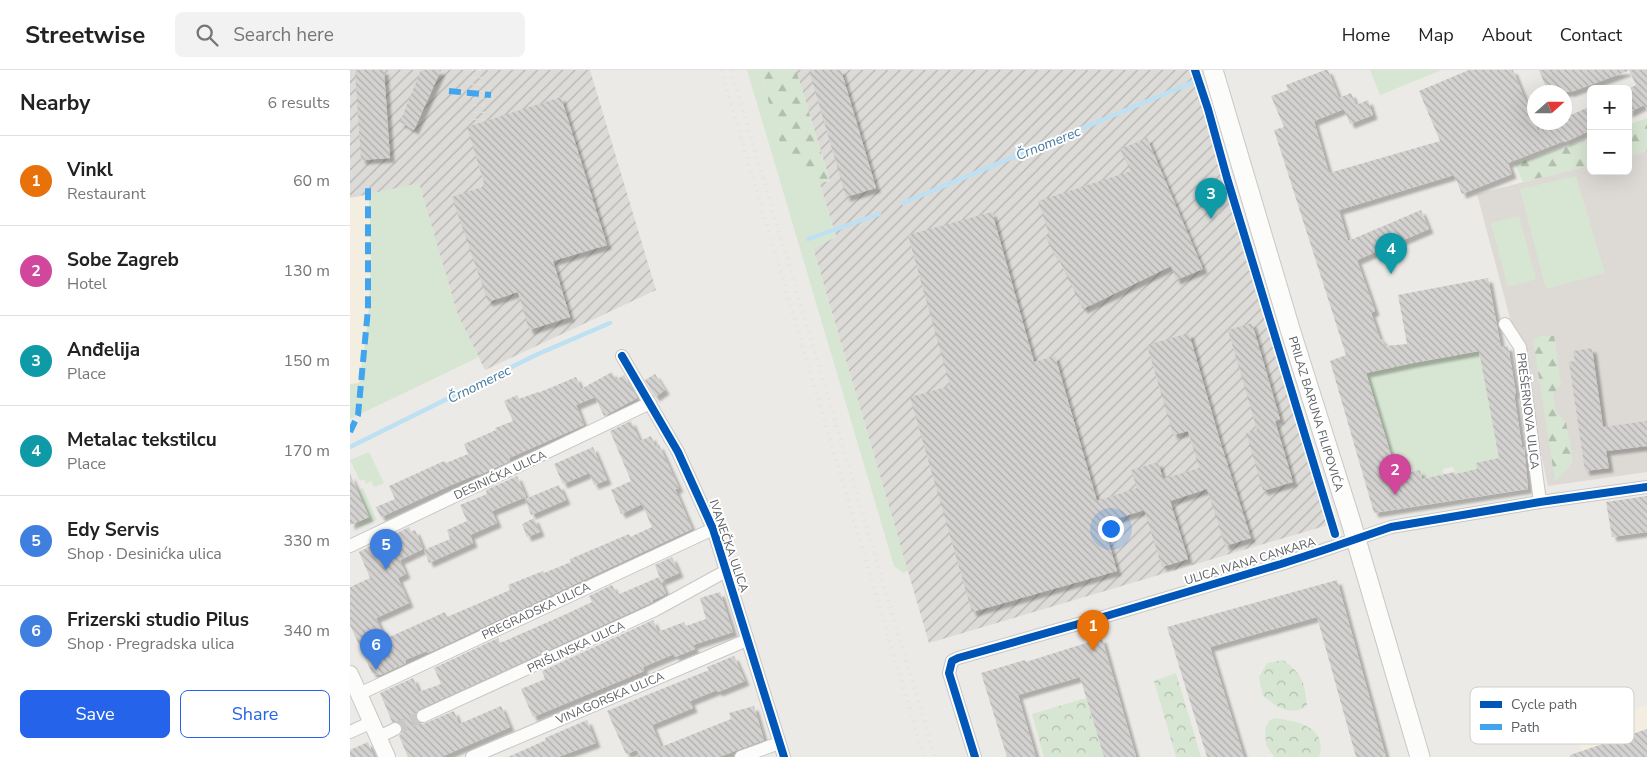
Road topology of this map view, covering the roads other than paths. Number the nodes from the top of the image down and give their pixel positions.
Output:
1 (1213, 70) edge
2 (1505, 324) dead end
3 (622, 356) dead end
4 (650, 404) junction
5 (1647, 487) edge
6 (1540, 502) junction
7 (713, 529) junction
8 (1355, 538) junction
9 (350, 546) edge
10 (726, 571) junction
11 (748, 640) junction
12 (350, 674) edge
13 (359, 694) junction
14 (423, 716) tunnel mouth
15 (375, 729) junction
16 (395, 729) tunnel mouth
17 (350, 732) edge
18 (779, 743) junction
19 (388, 757) edge
20 (472, 757) edge
21 (741, 757) edge
22 (784, 757) edge
23 (975, 757) edge
24 (1420, 757) edge

1 - 8 main road, PRILAZ BARUNA FILIPOVIĆA
2 - 6 street, PREŠERNOVA ULICA
3 - 4 street, IVANEČKA ULICA
4 - 7 street, IVANEČKA ULICA
4 - 9 street, DESINIĆKA ULICA
5 - 6 street, ULICA IVANA CANKARA
6 - 8 street, ULICA IVANA CANKARA
7 - 10 street, IVANEČKA ULICA
7 - 13 street, PREGRADSKA ULICA
8 - 23 street, ULICA IVANA CANKARA
8 - 24 main road, PRILAZ BARUNA FILIPOVIĆA
10 - 11 street, IVANEČKA ULICA
10 - 14 street, PRIŠLINSKA ULICA
11 - 18 street, IVANEČKA ULICA
11 - 20 street, VINAGORSKA ULICA
12 - 13 street
13 - 15 street
15 - 16 street
15 - 17 street
15 - 19 street
18 - 21 street
18 - 22 street, IVANEČKA ULICA

